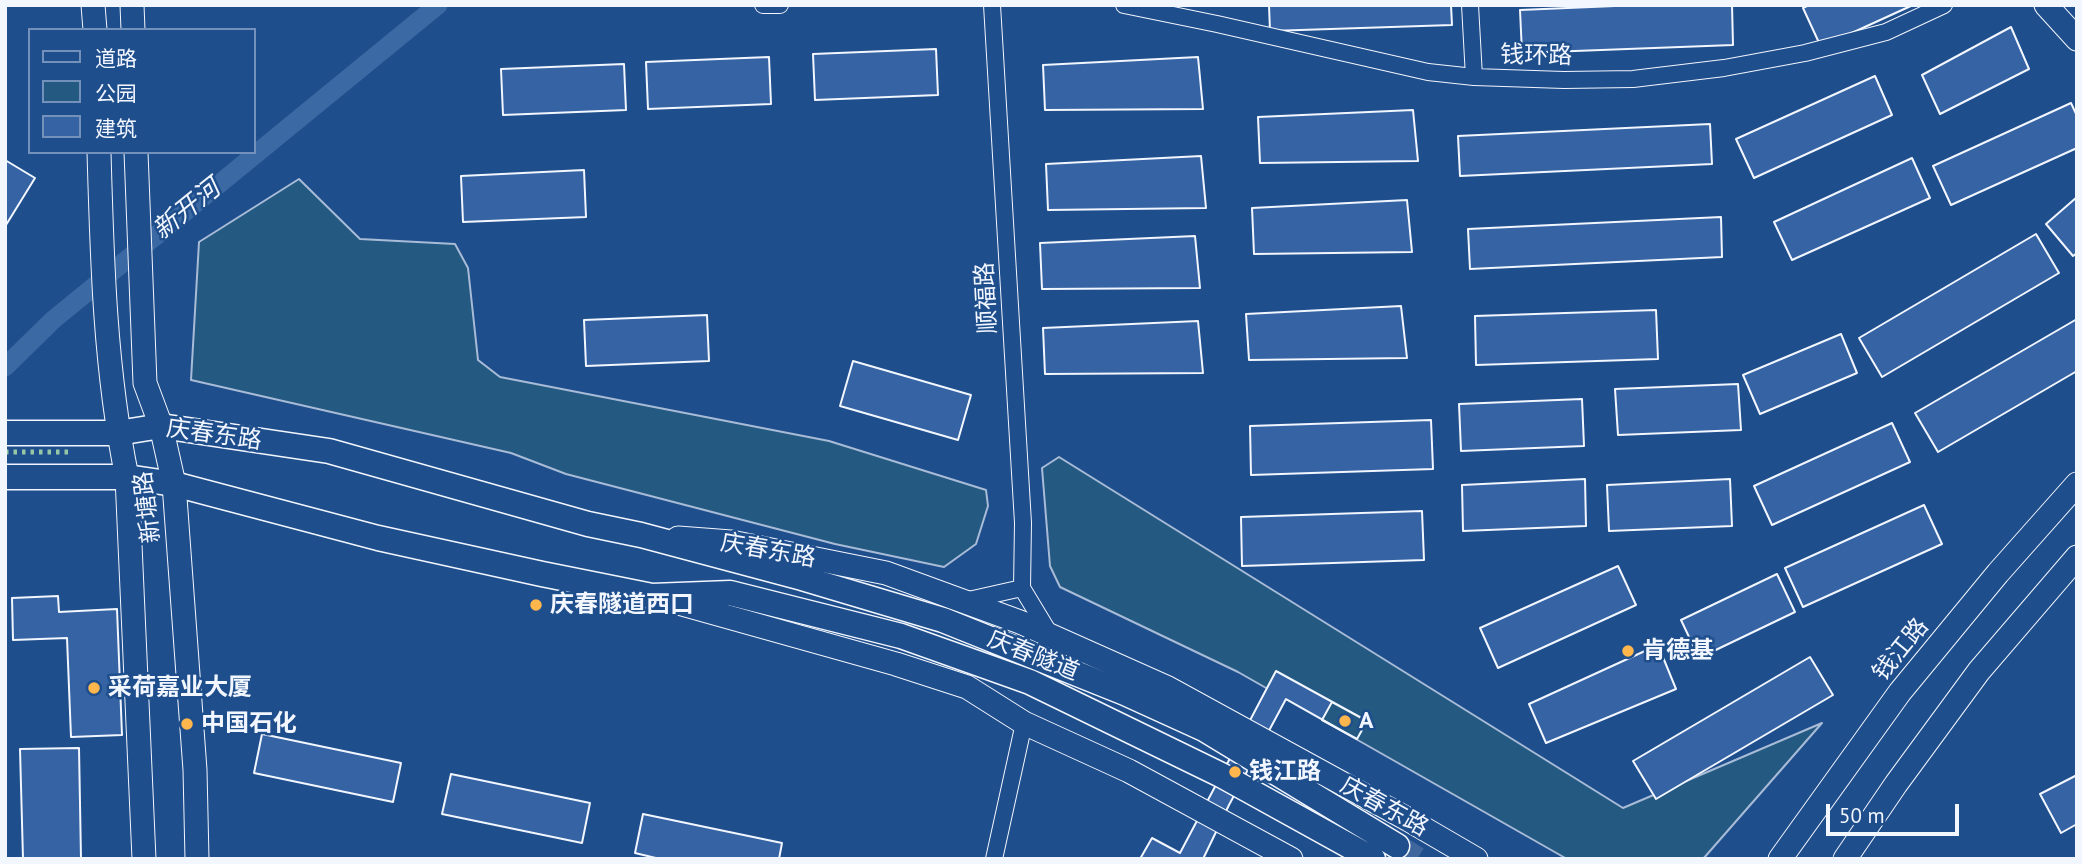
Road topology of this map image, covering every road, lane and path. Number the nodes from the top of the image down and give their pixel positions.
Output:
1 (93, 5) edge
2 (132, 5) edge
3 (763, 5) edge
4 (780, 5) edge
5 (992, 5) edge
6 (1124, 5) edge
7 (1470, 5) edge
8 (1944, 5) edge
9 (2046, 5) edge
10 (95, 28) edge
11 (133, 28) edge
12 (2077, 39) edge
13 (1474, 77) junction
14 (99, 154) edge
15 (136, 154) edge
16 (161, 426) junction
17 (5, 433) edge
18 (118, 433) junction
19 (5, 477) edge
20 (127, 477) junction
21 (174, 484) junction
22 (2077, 484) edge
23 (641, 535) junction
24 (2077, 557) edge
25 (1022, 588) junction
26 (652, 596) junction
27 (964, 601) junction
28 (1051, 636) junction
29 (1024, 723) junction
30 (1396, 845) tunnel mouth
31 (144, 859) edge
32 (197, 859) edge
33 (994, 859) edge
34 (1291, 859) edge
35 (1373, 859) tunnel mouth
36 (1476, 859) edge
37 (1780, 859) edge
38 (1845, 859) edge

1 - 10 main road
2 - 11 main road
3 - 4 street
5 - 25 street, 顺福路
6 - 13 street, 钱环路
7 - 13 street
8 - 13 street, 钱环路
9 - 12 main road
14 - 18 main road, 新塘路
15 - 16 main road, 新塘路
16 - 18 main road, 庆春东路
16 - 21 main road, 新塘路
16 - 23 main road, 庆春东路
17 - 18 main road, 庆春东路
18 - 20 main road, 新塘路
19 - 20 main road
20 - 21 main road
20 - 31 main road, 新塘路
21 - 26 main road
21 - 32 main road, 新塘路
22 - 37 main road, 钱江路
23 - 27 main road, 庆春东路
23 - 30 main road, 庆春隧道
24 - 38 main road
25 - 27 street
25 - 28 street
26 - 29 main road
26 - 35 main road, 庆春隧道
27 - 28 main road, 庆春东路
28 - 36 main road, 庆春东路
29 - 33 street
29 - 34 main road

